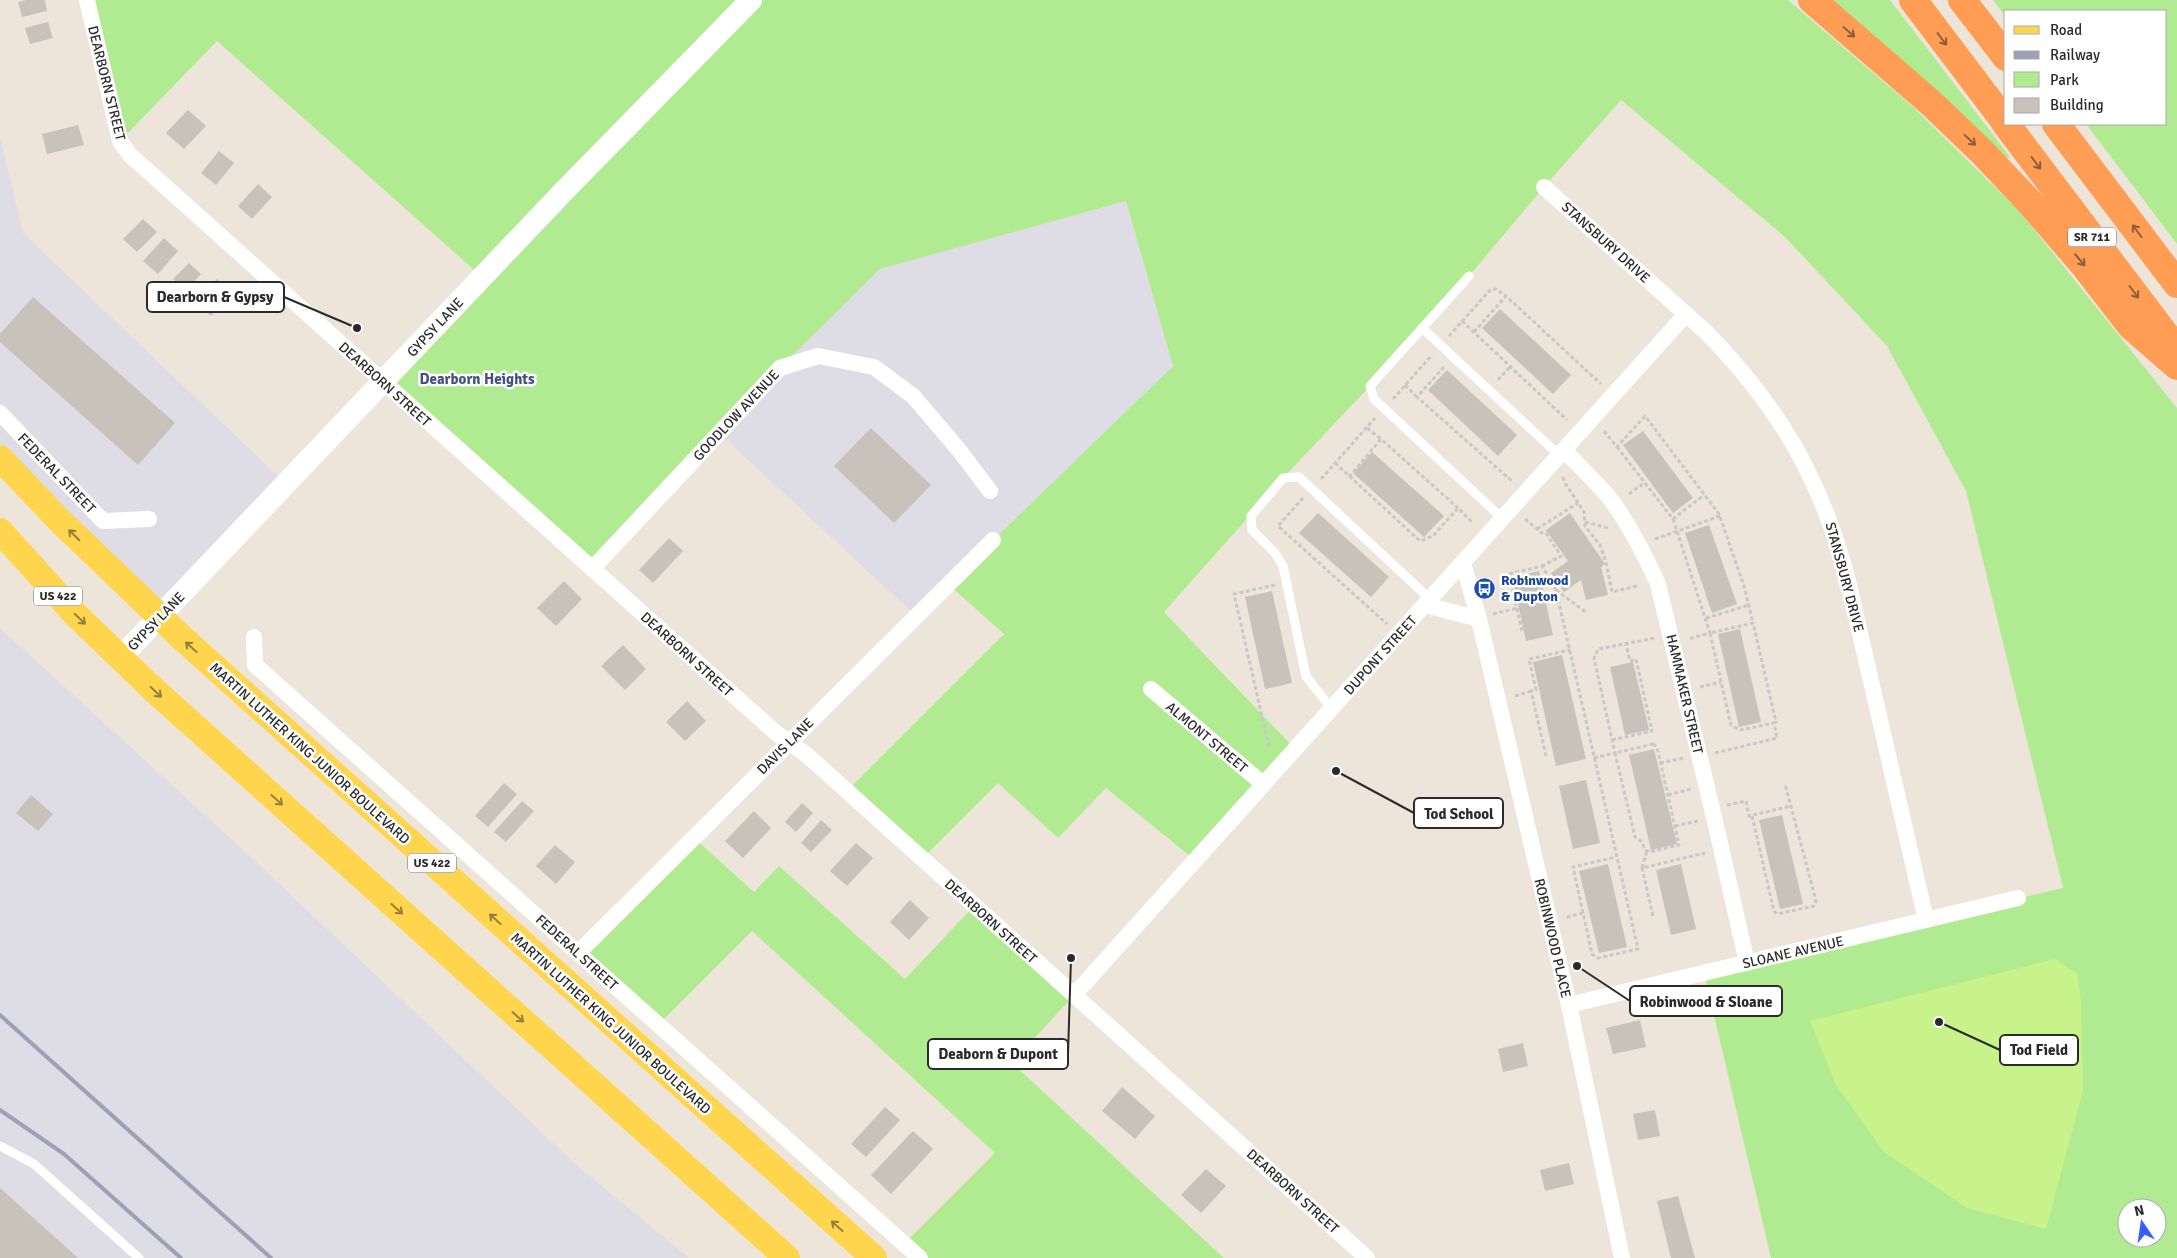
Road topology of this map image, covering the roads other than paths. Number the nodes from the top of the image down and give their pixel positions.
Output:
1 (87, 0) edge
2 (751, 0) edge
3 (1812, 0) edge
4 (1913, 0) edge
5 (1962, 0) edge
6 (2004, 54) edge
7 (2004, 121) edge
8 (2007, 125) edge
9 (2057, 125) edge
10 (1544, 187) dead end
11 (1469, 276) dead end
12 (2177, 284) edge
13 (1686, 314) junction
14 (1422, 328) junction
15 (2177, 350) edge
16 (2177, 366) edge
17 (383, 381) junction
18 (0, 413) edge
19 (1562, 454) junction
20 (0, 458) edge
21 (990, 491) dead end
22 (1504, 518) junction
23 (148, 519) dead end
24 (0, 531) edge
25 (993, 540) dead end
26 (1463, 563) junction
27 (592, 569) junction
28 (1428, 602) junction
29 (159, 617) junction
30 (1479, 619) junction
31 (254, 637) dead end
32 (121, 657) junction
33 (1151, 690) dead end
34 (1332, 708) junction
35 (790, 743) junction
36 (1263, 784) junction
37 (2018, 898) dead end
38 (1926, 920) junction
39 (578, 953) junction
40 (1747, 963) junction
41 (1074, 995) junction
42 (1569, 1005) junction
43 (0, 1146) edge
44 (139, 1258) edge
45 (787, 1258) edge
46 (874, 1258) edge
47 (920, 1258) edge
48 (1367, 1258) edge
49 (1622, 1258) edge

1 - 17 street, DEARBORN STREET
2 - 17 main road, GYPSY LANE
3 -> 16 highway
4 -> 7 highway, SR 711
5 - 6 highway
8 -> 15 highway, SR 711
12 -> 9 highway, SR 711
10 - 13 street, STANSBURY DRIVE
11 - 14 lane
13 - 19 street, DUPONT STREET
13 - 38 street, STANSBURY DRIVE
14 - 19 lane
14 - 22 lane
17 - 27 street, DEARBORN STREET
17 - 29 main road, GYPSY LANE
18 - 23 street, FEDERAL STREET
19 - 22 street, DUPONT STREET
19 - 40 street, HAMMAKER STREET
29 -> 20 main road, MARTIN LUTHER KING JUNIOR BOULEVARD / US 422
21 - 27 street, GOODLOW AVENUE
22 - 26 street, DUPONT STREET
24 -> 32 main road, US 422
25 - 35 street, DAVIS LANE
26 - 28 street, DUPONT STREET
26 - 30 street, ROBINWOOD PLACE
27 - 35 street, DEARBORN STREET
28 - 30 street
28 - 34 street, DUPONT STREET
28 - 34 lane
29 - 32 main road, GYPSY LANE
46 -> 29 main road, MARTIN LUTHER KING JUNIOR BOULEVARD / US 422
30 - 42 street, ROBINWOOD PLACE
31 - 39 street, FEDERAL STREET
32 -> 45 main road, US 422
33 - 36 street, ALMONT STREET
34 - 36 street, DUPONT STREET
35 - 39 street, DAVIS LANE
35 - 41 street, DEARBORN STREET
36 - 41 street, DUPONT STREET
37 - 38 street, SLOANE AVENUE
38 - 40 street, SLOANE AVENUE
39 - 47 street, FEDERAL STREET
40 - 42 street, SLOANE AVENUE
41 - 48 street, DEARBORN STREET
42 - 49 street, ROBINWOOD PLACE
43 - 44 lane

